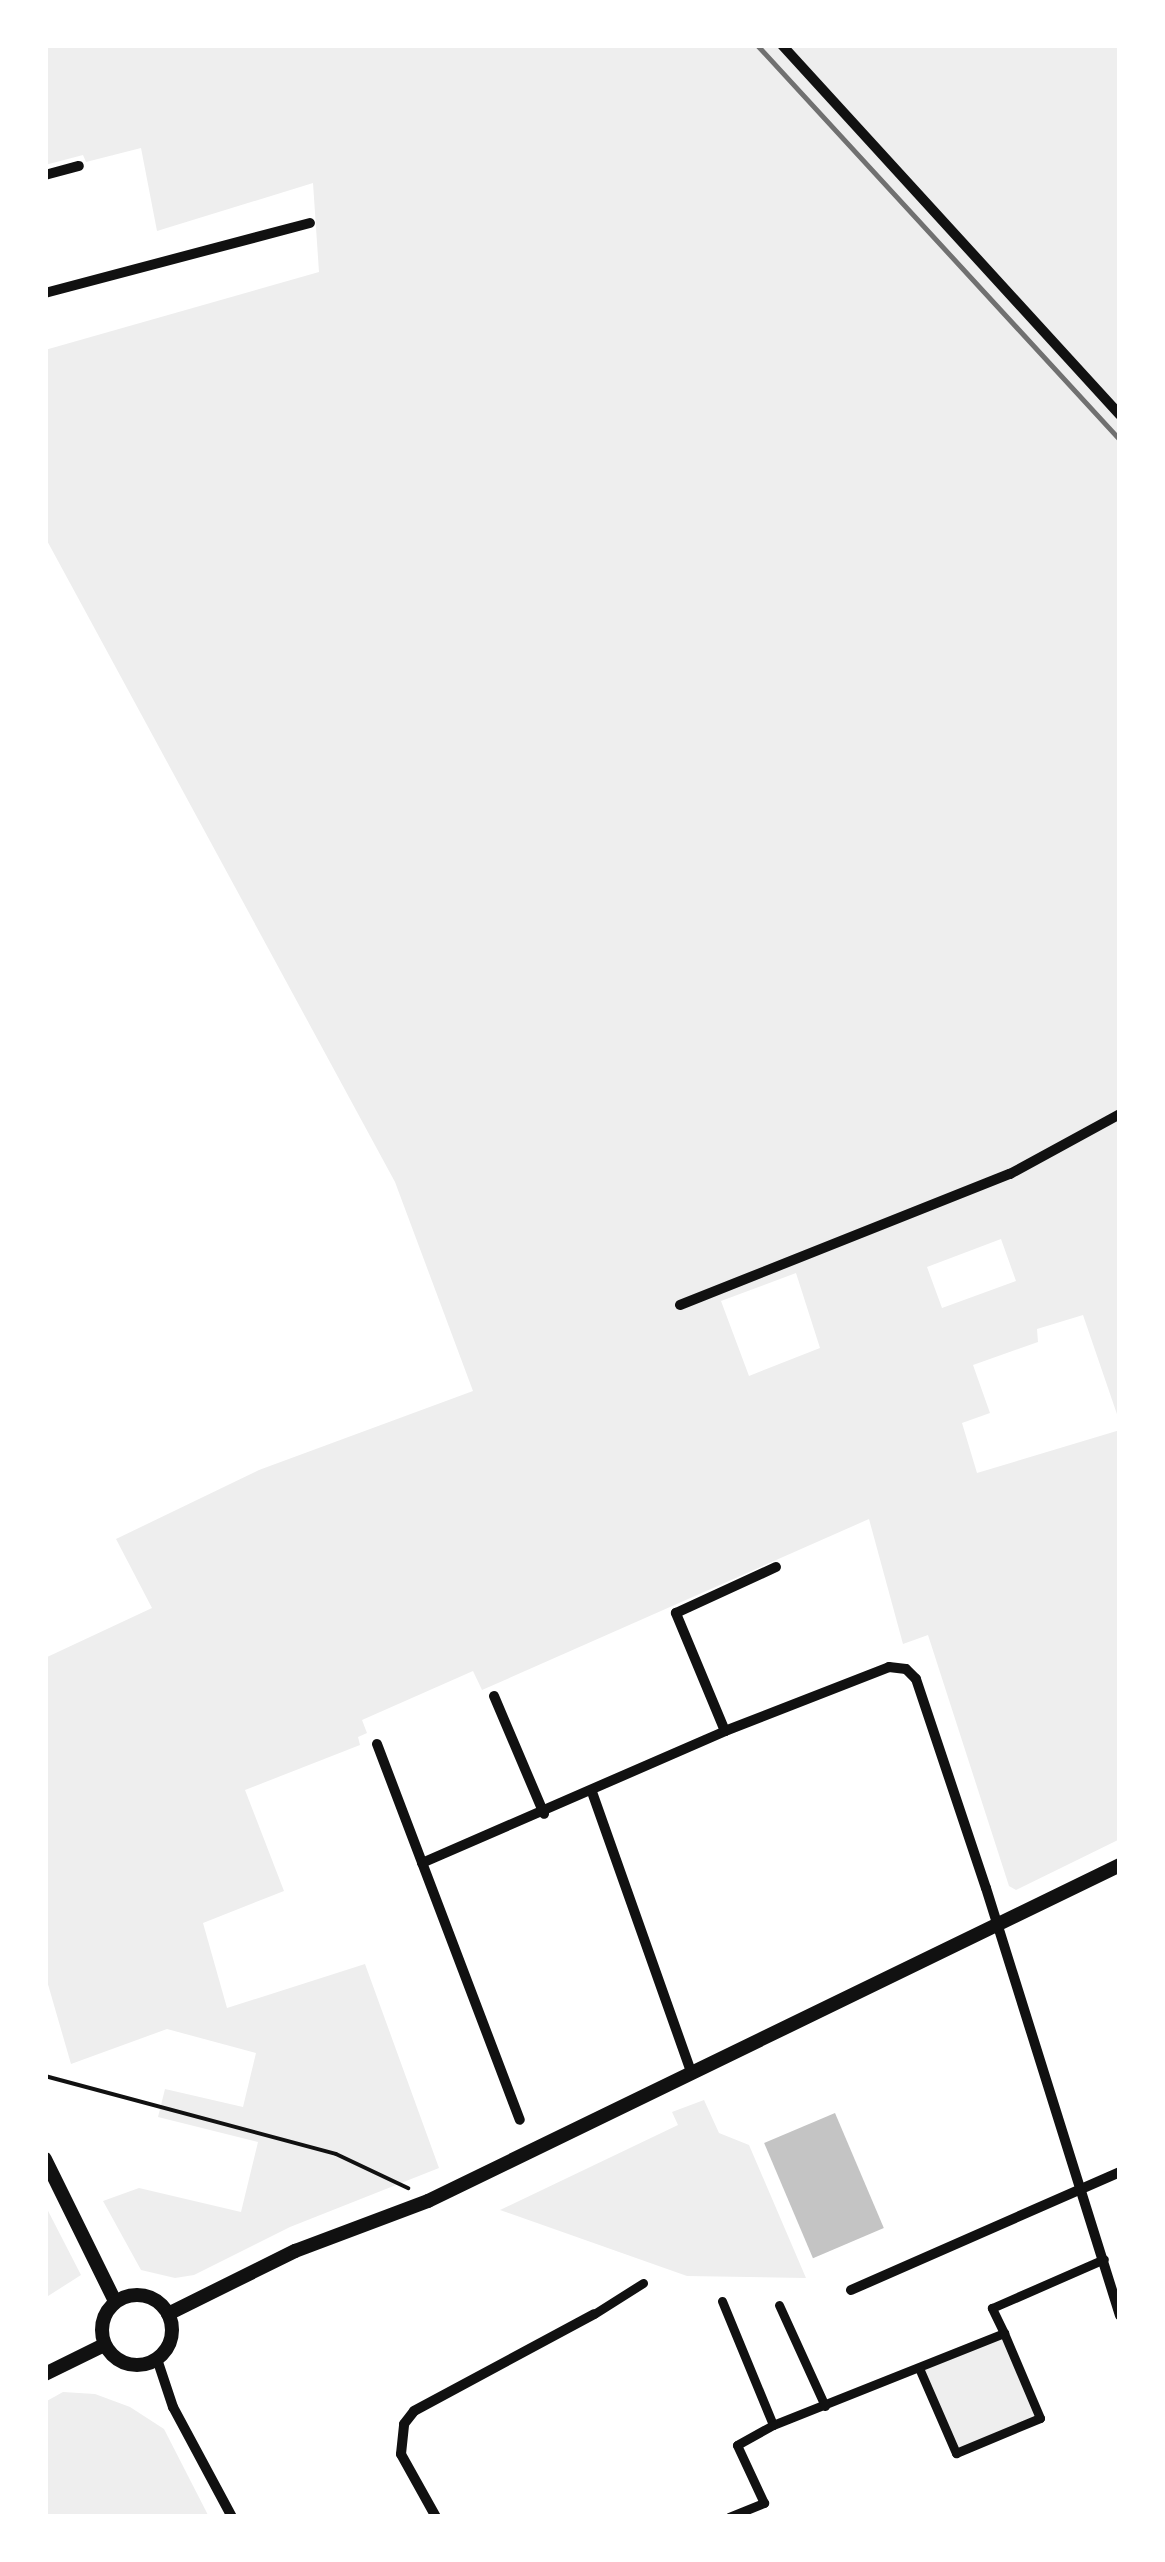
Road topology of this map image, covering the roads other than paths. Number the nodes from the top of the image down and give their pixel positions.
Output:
1 (782, 45) edge
2 (80, 166) dead end
3 (45, 175) edge
4 (310, 223) dead end
5 (45, 293) edge
6 (1120, 414) edge
7 (1120, 1114) edge
8 (680, 1305) dead end
9 (776, 1567) dead end
10 (494, 1696) dead end
11 (726, 1731) junction
12 (376, 1744) dead end
13 (592, 1792) junction
14 (544, 1814) junction
15 (422, 1863) junction
16 (1120, 1865) edge
17 (998, 1924) junction
18 (691, 2071) junction
19 (520, 2120) dead end
20 (45, 2159) edge
21 (1120, 2172) edge
22 (1083, 2188) junction
23 (1104, 2259) junction
24 (643, 2284) dead end
25 (851, 2290) dead end
26 (116, 2301) junction
27 (722, 2301) dead end
28 (779, 2306) dead end
29 (168, 2314) junction
30 (594, 2314) joint
31 (1120, 2315) edge
32 (1004, 2333) junction
33 (104, 2344) junction
34 (157, 2359) junction
35 (919, 2368) junction
36 (45, 2374) edge
37 (825, 2406) junction
38 (772, 2426) junction
39 (232, 2517) edge
40 (436, 2517) edge
41 (729, 2517) edge

1 - 6 street
2 - 3 street
4 - 5 street
7 - 8 street
9 - 11 street
10 - 14 street
11 - 13 street
11 - 17 street
12 - 15 street
13 - 14 street
13 - 18 street
14 - 15 street
15 - 19 street
16 - 17 street
17 - 18 street
17 - 22 street
18 - 29 street
20 - 26 street
21 - 22 street
22 - 23 street
22 - 25 street
23 - 31 street
23 - 32 street
24 - 30 street
26 - 29 street
26 - 33 street
27 - 38 street
28 - 37 street
29 - 34 street
30 - 40 street
32 - 35 street
32 - 35 street
33 - 34 street
33 - 36 street
34 - 39 street
35 - 37 street
37 - 38 street
38 - 41 street

